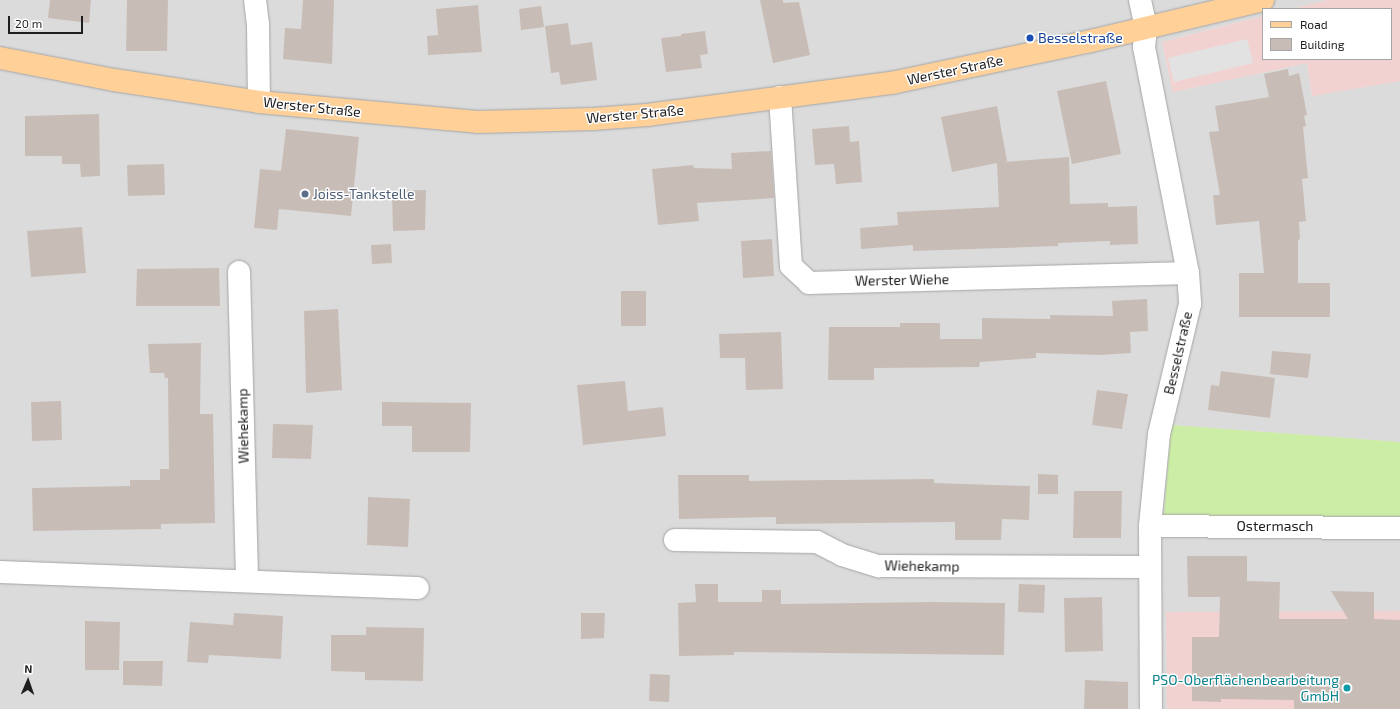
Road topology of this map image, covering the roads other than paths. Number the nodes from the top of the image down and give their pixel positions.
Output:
1 (255, 0) edge
2 (1140, 0) edge
3 (1263, 0) edge
4 (1146, 28) junction
5 (0, 58) edge
6 (780, 97) junction
7 (259, 102) junction
8 (239, 272) dead end
9 (1188, 273) junction
10 (1150, 526) junction
11 (1400, 528) edge
12 (675, 540) dead end
13 (1150, 567) junction
14 (0, 572) edge
15 (247, 581) junction
16 (418, 588) dead end
17 (1151, 709) edge

1 - 7 street
2 - 4 street, Besselstraße
3 - 4 main road, Werster Straße
4 - 6 main road, Werster Straße
4 - 9 street, Besselstraße
5 - 7 main road, Werster Straße
6 - 7 main road, Werster Straße
6 - 9 street, Werster Wiehe
8 - 15 street, Wiehekamp
9 - 10 street, Besselstraße
10 - 11 street, Ostermasch
10 - 13 street, Besselstraße
12 - 13 street, Wiehekamp
13 - 17 street, Besselstraße
14 - 15 street
15 - 16 street

